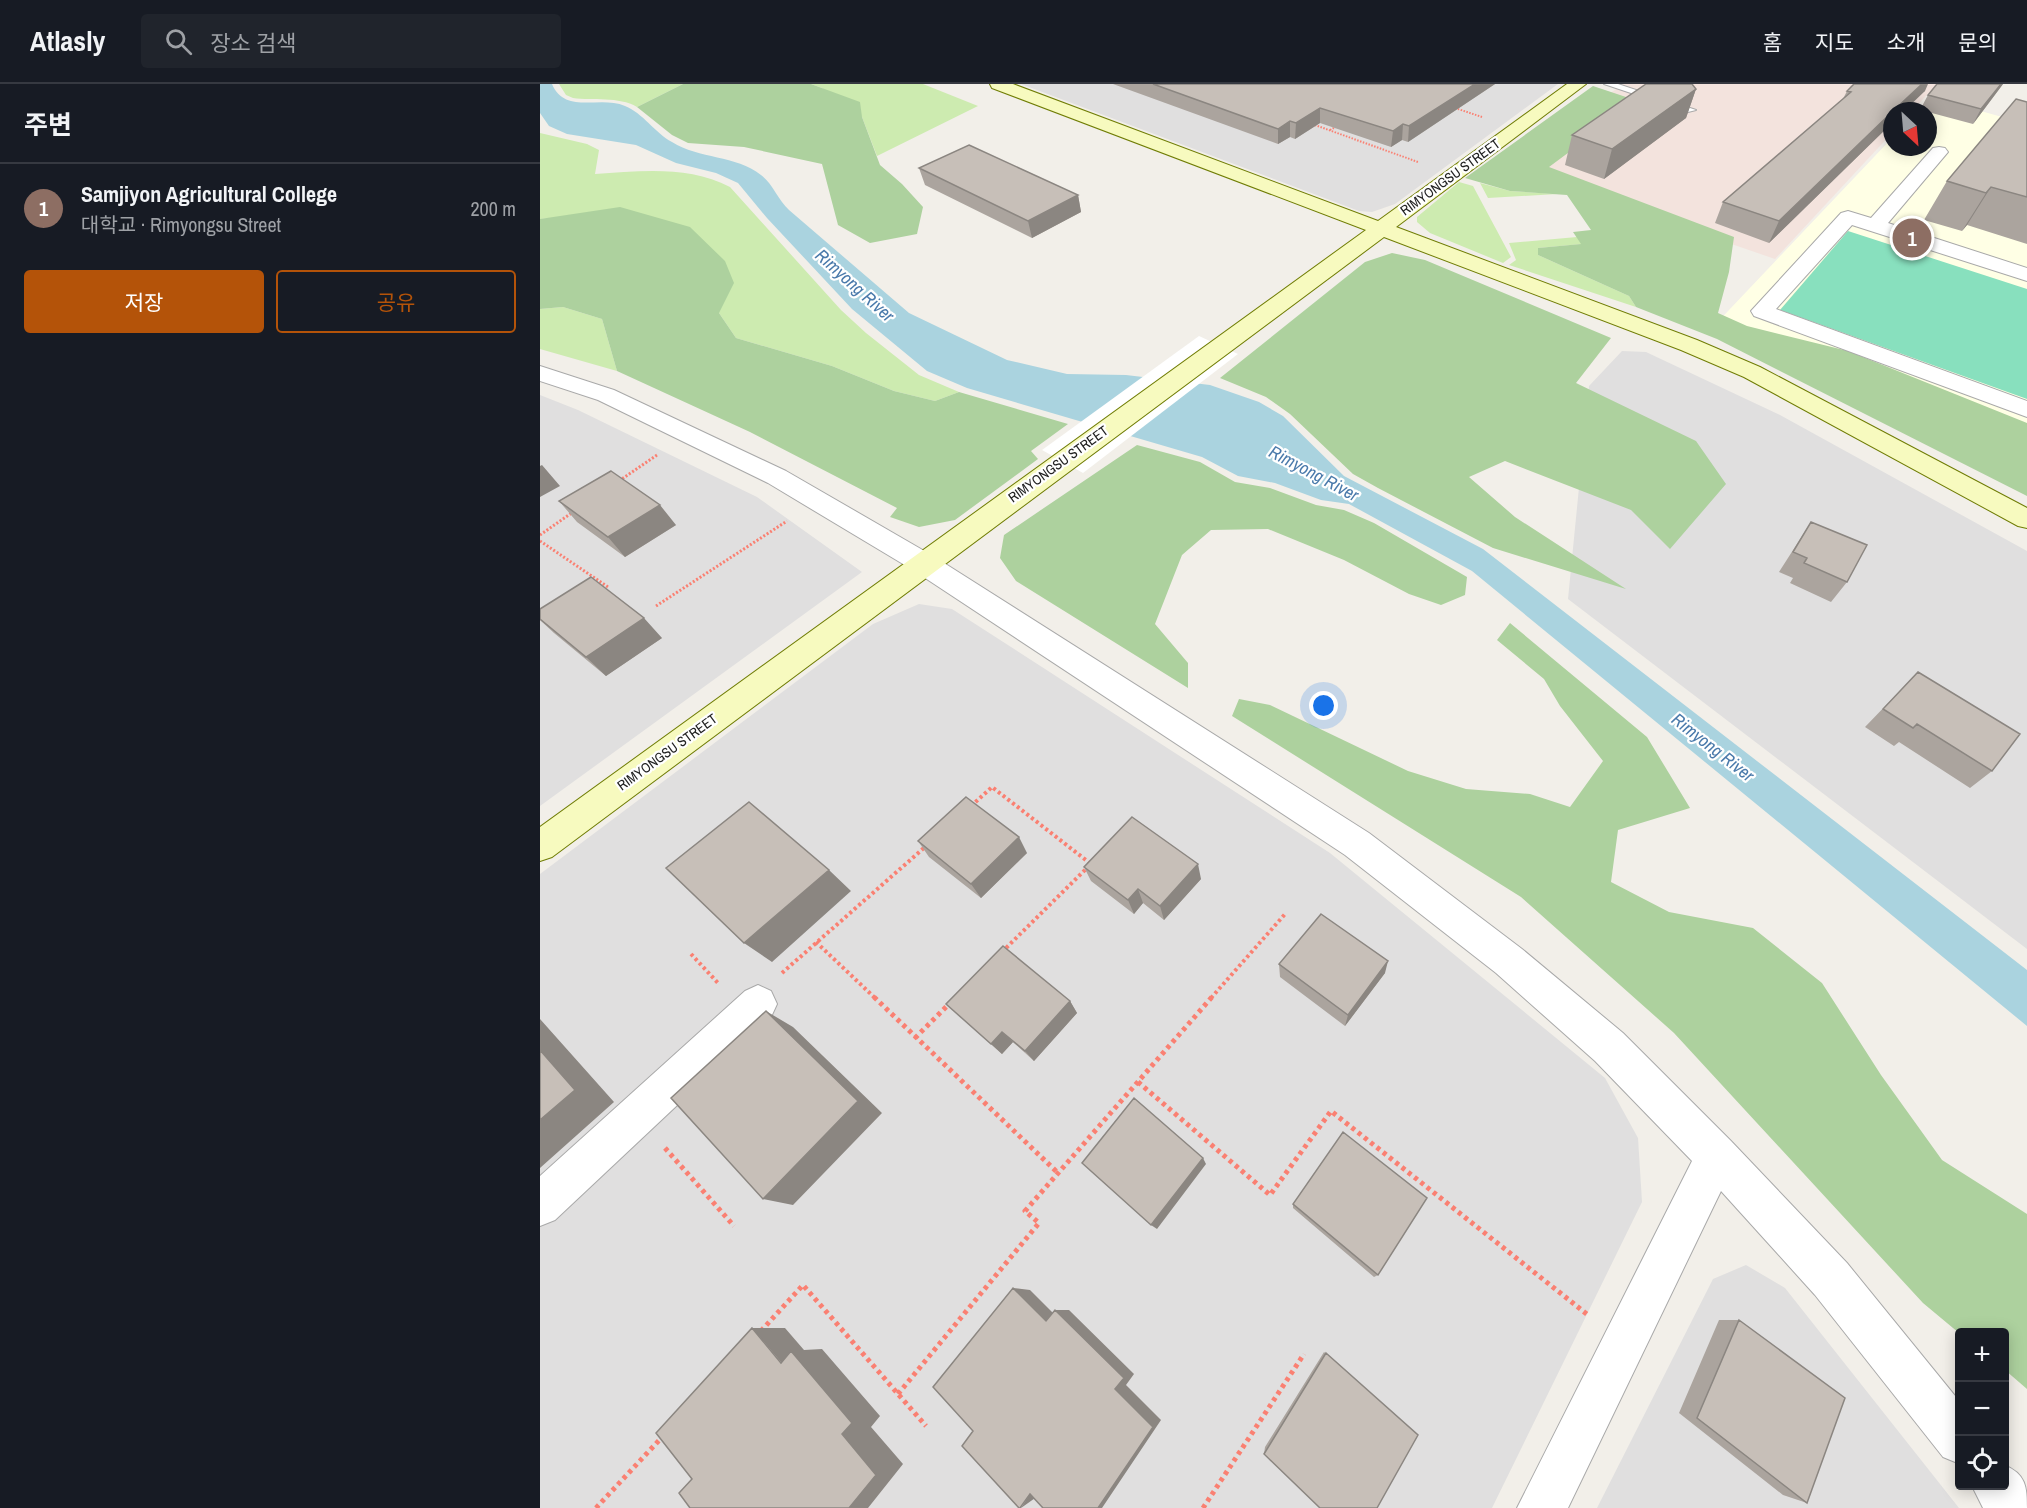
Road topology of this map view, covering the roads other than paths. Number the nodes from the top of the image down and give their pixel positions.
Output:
1 (998, 84) edge
2 (1578, 84) edge
3 (1609, 84) edge
4 (1691, 110) edge
5 (1939, 152) dead end
6 (1875, 226) junction
7 (1380, 227) junction
8 (2027, 275) edge
9 (540, 374) edge
10 (2027, 409) edge
11 (2027, 519) edge
12 (923, 563) junction
13 (540, 846) edge
14 (758, 1004) road end
15 (1716, 1156) junction
16 (540, 1205) edge
17 (1956, 1436) edge
18 (2000, 1490) edge
19 (1542, 1508) edge
20 (2014, 1508) edge

1 - 7 street
2 - 7 street, RIMYONGSU STREET
3 - 4 lane
5 - 6 street
6 - 8 street
6 - 10 street
7 - 11 street
7 - 12 street, RIMYONGSU STREET
9 - 12 street
12 - 13 street, RIMYONGSU STREET
12 - 15 street
14 - 16 street
15 - 17 street
15 - 19 street
18 - 20 street

